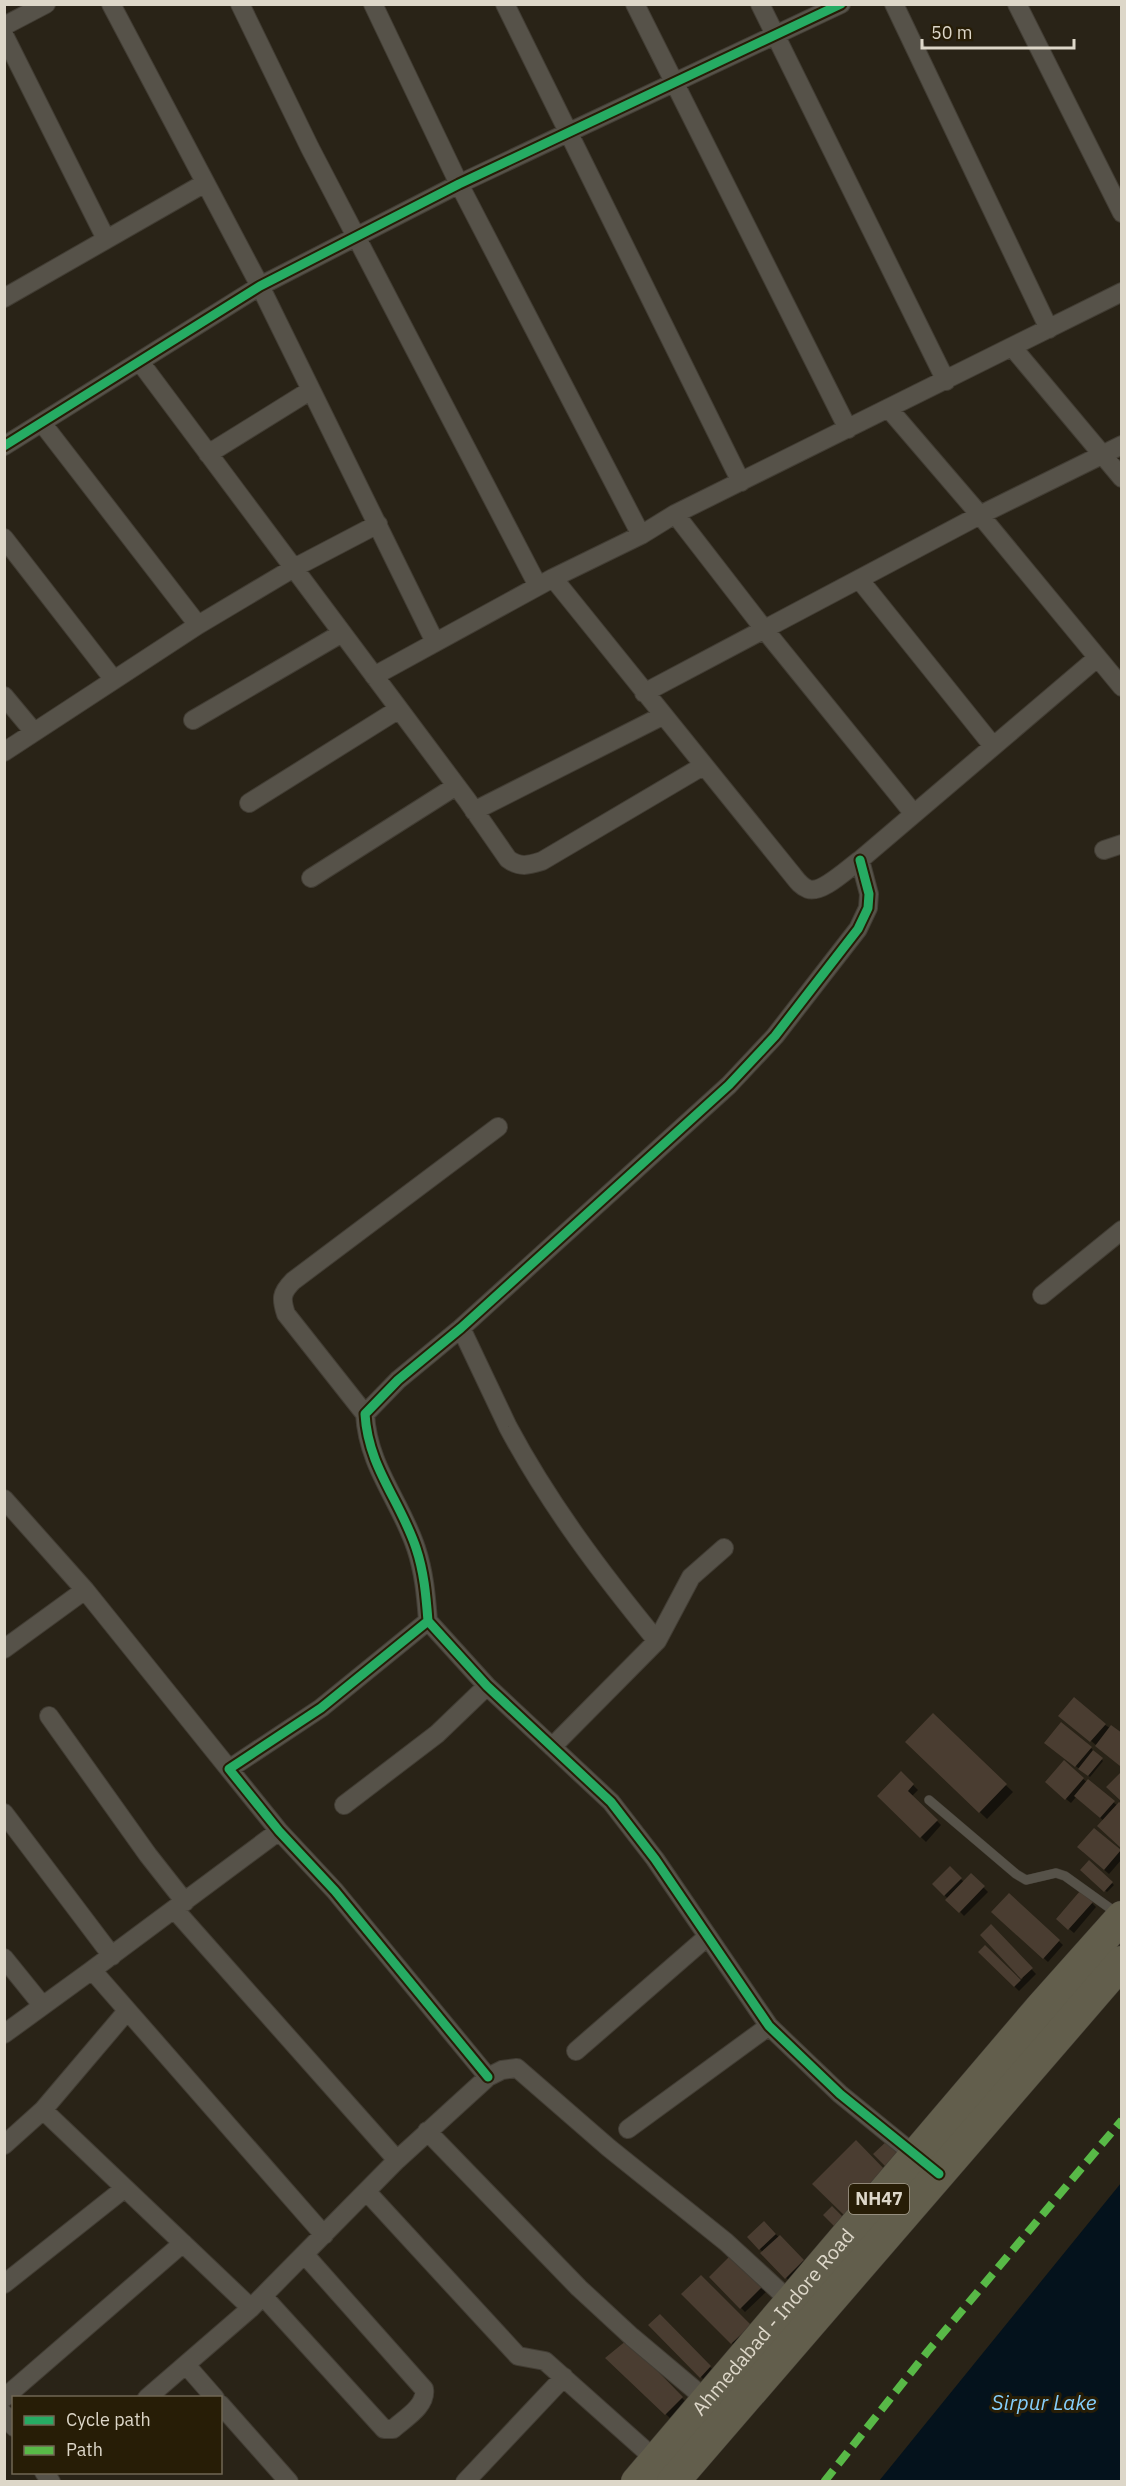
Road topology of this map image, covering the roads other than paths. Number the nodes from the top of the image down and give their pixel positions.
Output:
1 (46, 4) edge
2 (111, 4) edge
3 (240, 4) edge
4 (373, 4) edge
5 (505, 4) edge
6 (635, 4) edge
7 (760, 4) edge
8 (841, 4) edge
9 (894, 4) edge
10 (1017, 4) edge
11 (4, 26) edge
12 (4, 35) edge
13 (776, 35) junction
14 (675, 82) junction
15 (567, 132) junction
16 (205, 183) junction
17 (459, 184) junction
18 (1122, 213) edge
19 (355, 236) junction
20 (106, 239) junction
21 (260, 286) junction
22 (6, 292) edge
23 (1122, 292) edge
24 (1049, 329) junction
25 (1013, 348) junction
26 (140, 362) junction
27 (946, 381) junction
28 (311, 390) junction
29 (889, 409) junction
30 (42, 423) junction
31 (848, 429) junction
32 (1122, 445) edge
33 (4, 446) edge
34 (208, 454) junction
35 (1102, 454) junction
36 (1122, 478) edge
37 (741, 482) junction
38 (675, 514) junction
39 (980, 515) junction
40 (378, 524) junction
41 (641, 535) junction
42 (4, 538) edge
43 (292, 568) junction
44 (858, 579) junction
45 (545, 582) junction
46 (198, 625) junction
47 (764, 629) junction
48 (342, 633) junction
49 (435, 642) junction
50 (1097, 658) junction
51 (374, 676) junction
52 (114, 680) junction
53 (1122, 687) edge
54 (644, 693) junction
55 (4, 696) edge
56 (399, 710) junction
57 (662, 716) junction
58 (193, 720) dead end
59 (34, 732) junction
60 (993, 746) junction
61 (4, 752) edge
62 (703, 766) junction
63 (456, 786) junction
64 (249, 803) dead end
65 (474, 812) junction
66 (914, 814) junction
67 (1122, 844) edge
68 (1104, 849) dead end
69 (860, 860) junction
70 (311, 878) dead end
71 (498, 1126) dead end
72 (1122, 1230) edge
73 (1042, 1295) dead end
74 (461, 1328) junction
75 (365, 1414) junction
76 (4, 1499) edge
77 (724, 1548) dead end
78 (85, 1590) junction
79 (428, 1621) junction
80 (657, 1641) junction
81 (6, 1646) edge
82 (487, 1686) junction
83 (49, 1716) dead end
84 (552, 1747) junction
85 (229, 1769) junction
86 (929, 1800) dead end
87 (344, 1805) dead end
88 (4, 1813) edge
89 (279, 1831) junction
90 (180, 1906) junction
91 (1122, 1917) edge
92 (707, 1937) junction
93 (112, 1956) junction
94 (4, 1958) edge
95 (1122, 1962) edge
96 (92, 1970) junction
97 (42, 2005) junction
98 (127, 2011) junction
99 (769, 2026) junction
100 (4, 2034) edge
101 (576, 2051) dead end
102 (488, 2077) junction
103 (43, 2110) junction
104 (628, 2129) dead end
105 (427, 2131) junction
106 (4, 2145) edge
107 (397, 2160) junction
108 (927, 2164) junction
109 (124, 2188) junction
110 (367, 2192) junction
111 (324, 2235) junction
112 (183, 2243) junction
113 (305, 2254) junction
114 (4, 2284) edge
115 (257, 2302) junction
116 (791, 2302) junction
117 (187, 2366) junction
118 (564, 2378) junction
119 (148, 2396) edge
120 (214, 2396) edge
121 (4, 2398) edge
122 (708, 2401) junction
123 (222, 2406) edge
124 (656, 2474) edge
125 (288, 2481) edge
126 (465, 2481) edge

1 - 11 street
2 - 16 street
3 - 19 street
4 - 17 street
5 - 15 street
6 - 14 street
7 - 13 street
8 - 13 street
9 - 24 street
10 - 18 street
12 - 20 street
13 - 14 street
13 - 27 street
14 - 15 street
14 - 31 street
15 - 17 street
15 - 37 street
16 - 20 street
16 - 21 street
17 - 19 street
17 - 41 street
19 - 21 street
19 - 45 street
20 - 22 street
21 - 26 street
21 - 28 street
23 - 24 street
24 - 25 street
25 - 27 street
25 - 35 street
26 - 30 street
26 - 34 street
27 - 29 street
28 - 34 street
28 - 40 street
29 - 31 street
29 - 39 street
30 - 33 street
30 - 46 street
31 - 37 street
32 - 35 street
34 - 43 street
35 - 36 street
35 - 39 street
37 - 38 street
38 - 41 street
38 - 47 street
39 - 44 street
39 - 50 street
40 - 43 street
40 - 49 street
41 - 45 street
42 - 52 street
43 - 46 street
43 - 48 street
44 - 47 street
44 - 60 street
45 - 49 street
45 - 54 street
46 - 52 street
47 - 54 street
47 - 66 street
48 - 51 street
48 - 58 street
49 - 51 street
50 - 53 street
50 - 60 street
51 - 56 street
52 - 59 street
54 - 57 street
55 - 59 street
56 - 63 street
56 - 64 street
57 - 62 street
57 - 65 street
59 - 61 street
60 - 66 street
62 - 65 street
62 - 69 street
63 - 65 street
63 - 70 street
66 - 69 street
67 - 68 street
69 - 74 street
71 - 75 street
72 - 73 street
74 - 75 street
74 - 80 street
75 - 79 street
76 - 78 street
77 - 80 street
78 - 81 street
78 - 85 street
79 - 82 street
79 - 85 street
80 - 84 street
82 - 84 street
82 - 87 street
83 - 90 street
84 - 92 street
85 - 89 street
86 - 91 lane
88 - 93 street
89 - 90 street
89 - 102 street
90 - 93 street
90 - 107 street
91 - 108 highway, Ahmedabad - Indore Road / NH47
92 - 99 street
92 - 101 street
93 - 96 street
94 - 97 street
95 - 108 highway, Ahmedabad - Indore Road / NH47
96 - 97 street
96 - 98 street
97 - 100 street
98 - 103 street
98 - 111 street
99 - 104 street
99 - 108 street
102 - 105 street
102 - 116 street
103 - 106 street
103 - 109 street
105 - 107 street
105 - 122 street
107 - 110 street
108 - 116 highway, Ahmedabad - Indore Road / NH47
108 - 124 highway, Ahmedabad - Indore Road / NH47
109 - 112 street
109 - 114 street
110 - 111 street
110 - 118 street
111 - 113 street
112 - 115 street
112 - 121 street
113 - 115 street
113 - 115 street
115 - 117 street
116 - 122 highway, Ahmedabad - Indore Road / NH47
117 - 119 street
117 - 120 street
118 - 124 street
118 - 126 street
122 - 124 highway, Ahmedabad - Indore Road / NH47
123 - 125 street

